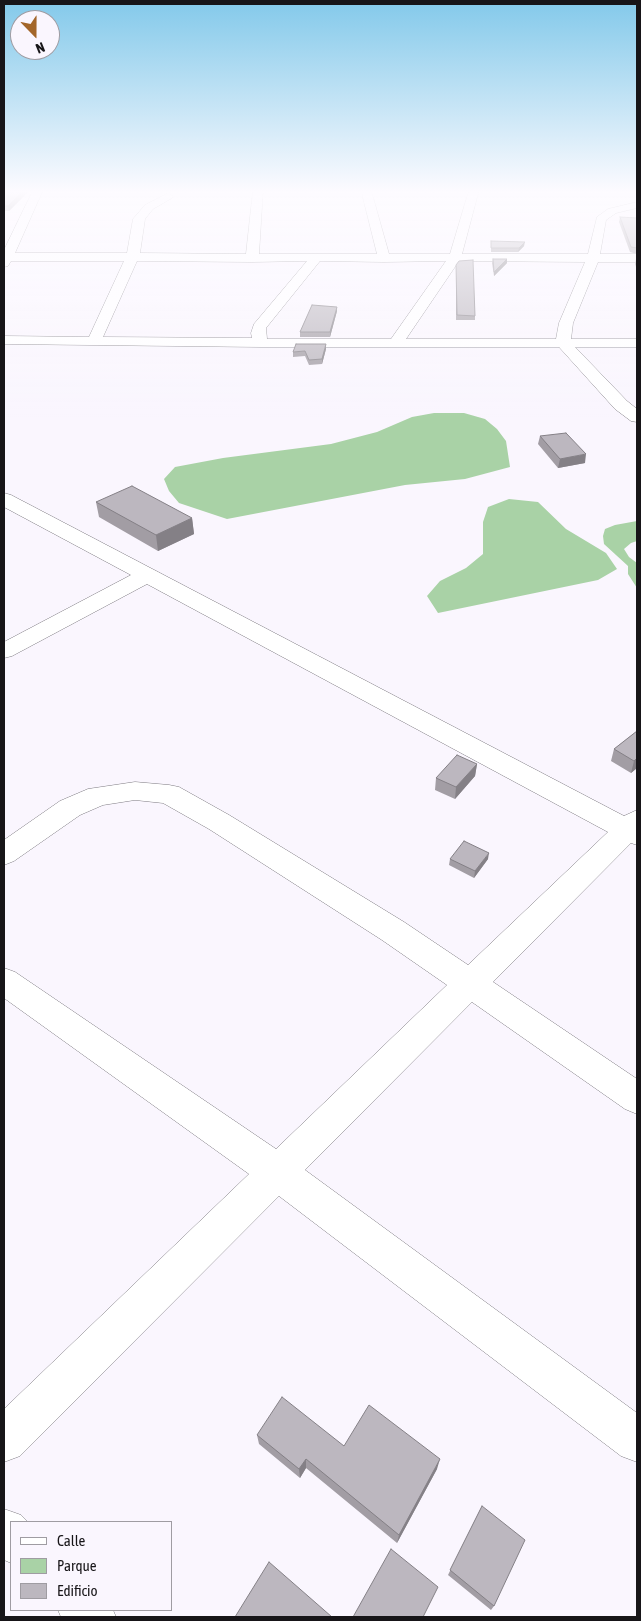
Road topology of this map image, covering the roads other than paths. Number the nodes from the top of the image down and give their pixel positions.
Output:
1 (129, 266) edge
2 (310, 266) edge
3 (450, 266) edge
4 (590, 266) edge
5 (4, 340) edge
6 (94, 341) junction
7 (396, 342) junction
8 (261, 343) junction
9 (563, 343) junction
10 (637, 343) edge
11 (637, 417) edge
12 (4, 499) edge
13 (147, 574) junction
14 (4, 651) edge
15 (634, 828) edge
16 (4, 854) edge
17 (4, 981) edge
18 (470, 984) junction
19 (637, 1098) edge
20 (277, 1172) junction
21 (4, 1440) edge
22 (637, 1440) edge

1 - 6 street
2 - 8 street
3 - 7 street
4 - 9 street
5 - 6 street
6 - 8 street
7 - 8 street
7 - 9 street
9 - 10 street
9 - 11 street
12 - 13 street
13 - 14 street
13 - 15 street
15 - 18 street
16 - 18 street
17 - 20 street
18 - 19 street
18 - 20 street
20 - 21 street
20 - 22 street

